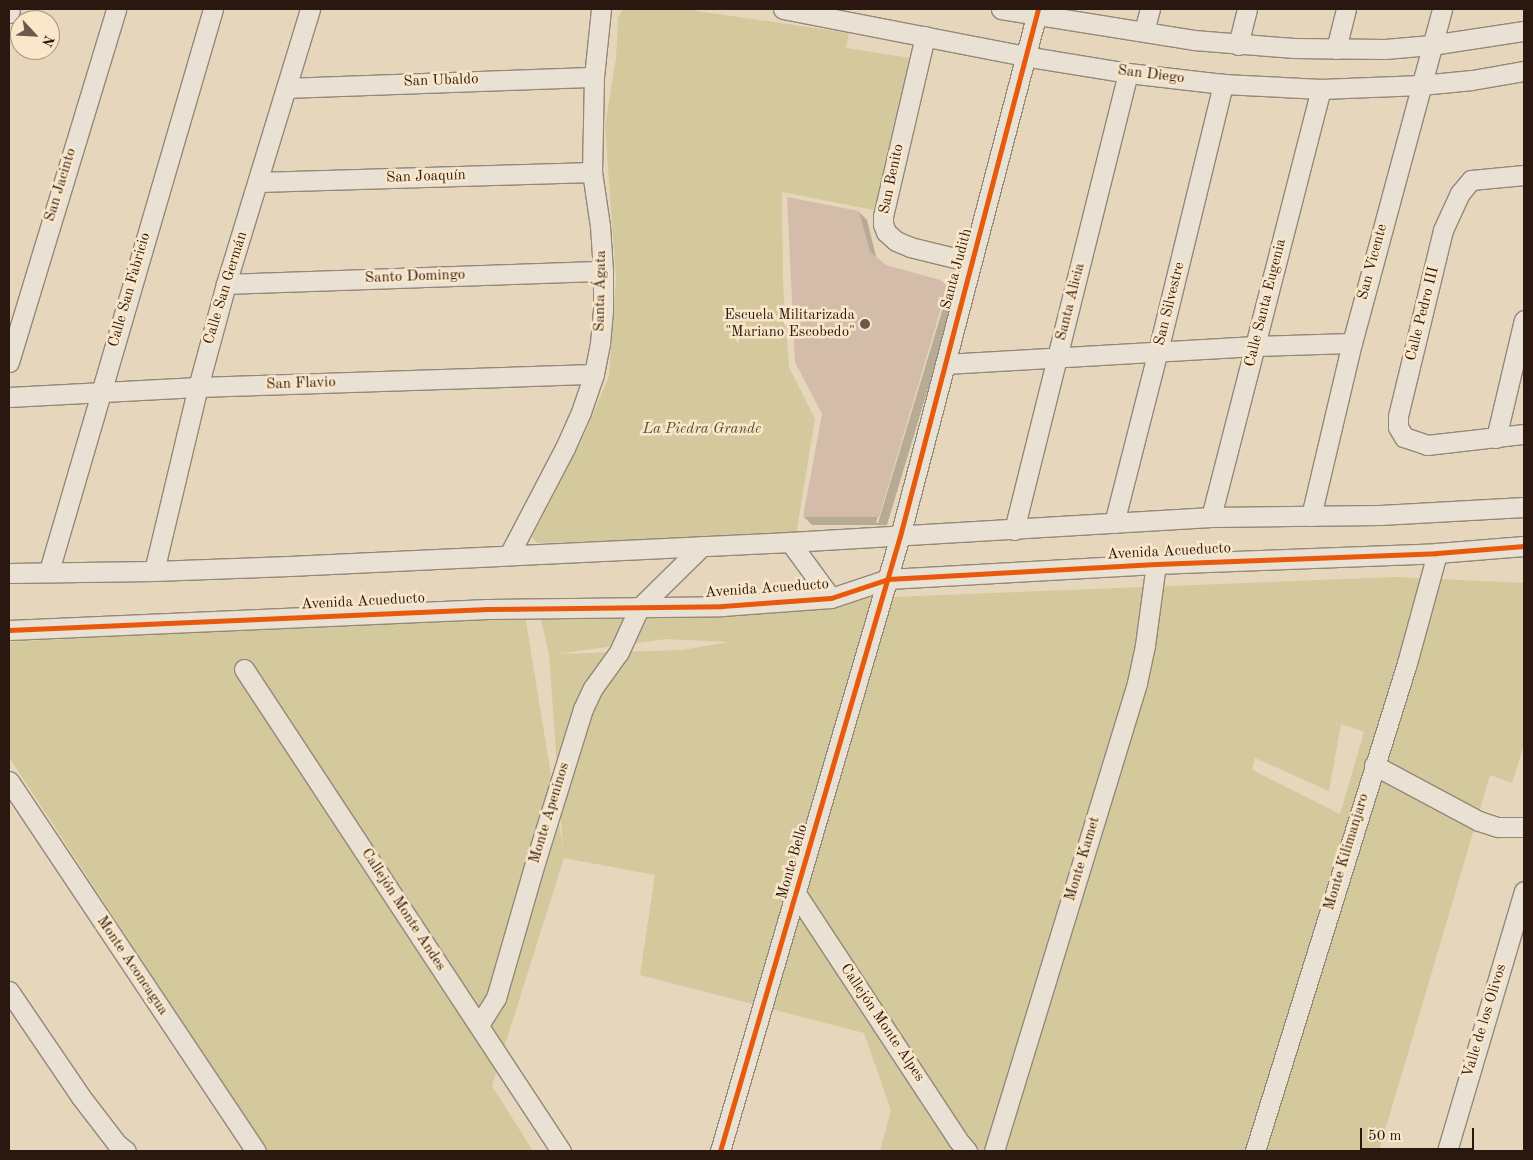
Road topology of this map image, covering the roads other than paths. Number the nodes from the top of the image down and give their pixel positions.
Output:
1 (10, 9) edge
2 (116, 9) edge
3 (213, 9) edge
4 (310, 9) edge
5 (601, 9) edge
6 (783, 9) edge
7 (1001, 9) edge
8 (1150, 9) edge
9 (1247, 9) edge
10 (1346, 9) edge
11 (1442, 9) edge
12 (1038, 11) edge
13 (9, 13) edge
14 (1144, 31) junction
15 (1524, 31) edge
16 (925, 36) junction
17 (1238, 45) junction
18 (1431, 46) junction
19 (1336, 49) junction
20 (1024, 56) junction
21 (1524, 72) edge
22 (1128, 73) junction
23 (594, 77) junction
24 (1223, 84) junction
25 (1421, 85) junction
26 (287, 88) junction
27 (1321, 89) junction
28 (592, 172) junction
29 (1524, 175) edge
30 (259, 182) junction
31 (971, 262) junction
32 (603, 272) junction
33 (226, 284) junction
34 (1524, 320) edge
35 (1352, 343) junction
36 (1255, 346) junction
37 (1158, 351) junction
38 (1057, 357) junction
39 (9, 362) edge
40 (945, 364) junction
41 (594, 374) junction
42 (198, 387) junction
43 (100, 393) junction
44 (9, 397) edge
45 (1524, 434) edge
46 (1496, 438) junction
47 (1524, 507) edge
48 (1311, 516) junction
49 (1211, 517) junction
50 (1114, 523) junction
51 (1014, 530) junction
52 (900, 536) junction
53 (790, 542) junction
54 (702, 546) junction
55 (1524, 546) edge
56 (1437, 553) junction
57 (509, 555) junction
58 (1156, 564) junction
59 (154, 571) junction
60 (49, 572) junction
61 (9, 573) edge
62 (888, 580) junction
63 (832, 598) junction
64 (638, 608) junction
65 (9, 630) edge
66 (244, 669) dead end
67 (1374, 765) junction
68 (9, 781) edge
69 (1524, 827) edge
70 (1524, 891) edge
71 (797, 895) junction
72 (9, 991) edge
73 (479, 1025) junction
74 (118, 1149) edge
75 (256, 1151) edge
76 (561, 1151) edge
77 (720, 1151) edge
78 (967, 1151) edge
79 (994, 1151) edge
80 (1255, 1151) edge
81 (1447, 1151) edge

1 - 13 street
2 - 39 street, San Jacinto
3 - 43 street, Calle San Fabricio
4 - 26 street, Calle San Germán
5 - 23 street, Santa Ágata
6 - 16 street, San Diego
7 - 12 street
8 - 14 street
9 - 17 street
10 - 19 street
11 - 18 street, San Vicente
12 - 14 street
12 - 20 street, Santa Judith
14 - 17 street
15 - 18 street
16 - 20 street, San Diego
16 - 31 street, San Benito
17 - 19 street
18 - 19 street
18 - 25 street, San Vicente
20 - 22 street, San Diego
20 - 31 street, Santa Judith
21 - 25 street, San Diego
22 - 24 street, San Diego
22 - 38 street, Santa Alicia
23 - 26 street, San Ubaldo
23 - 28 street, Santa Ágata
24 - 27 street, San Diego
24 - 37 street, San Silvestre
25 - 27 street, San Diego
25 - 35 street, San Vicente
26 - 30 street, Calle San Germán
27 - 36 street, Calle Santa Eugenia
28 - 30 street, San Joaquín
28 - 32 street, Santa Ágata
29 - 46 street, Calle Pedro III
30 - 33 street, Calle San Germán
31 - 40 street, Santa Judith
32 - 33 street, Santo Domingo
32 - 41 street, Santa Ágata
33 - 42 street, Calle San Germán
34 - 46 street
35 - 36 street
35 - 48 street, San Vicente
36 - 37 street
36 - 49 street, Calle Santa Eugenia
37 - 38 street
37 - 50 street, San Silvestre
38 - 40 street
38 - 51 street, Santa Alicia
40 - 52 street, Santa Judith
41 - 42 street, San Flavio
41 - 57 street, Santa Ágata
42 - 43 street, San Flavio
42 - 59 street, Calle San Germán
43 - 44 street, San Flavio
43 - 60 street, Calle San Fabricio
45 - 46 street
47 - 48 street
48 - 49 street
49 - 50 street
50 - 51 street
51 - 52 street
52 - 53 street
52 - 62 street, Monte Bello
53 - 54 street
53 - 63 street
54 - 57 street
54 - 64 street
55 - 56 street, Avenida Acueducto
56 - 58 street, Avenida Acueducto
56 - 67 street, Monte Kilimanjaro
57 - 59 street
58 - 62 street, Avenida Acueducto
58 - 79 street, Monte Kamet
59 - 60 street
60 - 61 street
62 - 63 street, Avenida Acueducto
62 - 71 street, Monte Bello
63 - 64 street, Avenida Acueducto
64 - 65 street, Avenida Acueducto
64 - 73 street, Monte Apeninos
66 - 73 street, Callejón Monte Andes
67 - 69 street
67 - 80 street, Monte Kilimanjaro
68 - 75 street, Monte Aconcagua
70 - 81 street, Valle de los Olivos
71 - 77 street, Monte Bello
71 - 78 street, Callejón Monte Alpes
72 - 74 street
73 - 76 street, Callejón Monte Andes

